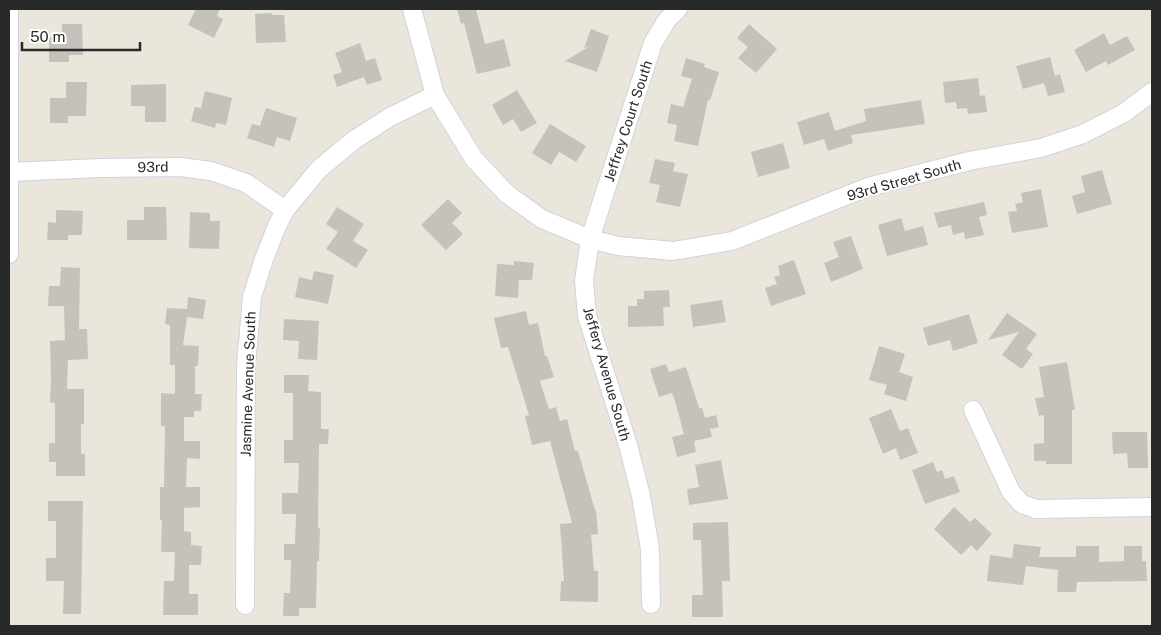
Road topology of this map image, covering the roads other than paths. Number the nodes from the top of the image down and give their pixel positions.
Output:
1 (9, 9) edge
2 (412, 9) edge
3 (678, 9) edge
4 (1152, 92) edge
5 (435, 95) junction
6 (10, 172) edge
7 (285, 210) junction
8 (590, 239) junction
9 (9, 254) edge
10 (973, 410) dead end
11 (1152, 506) edge
12 (651, 604) dead end
13 (244, 605) dead end

1 - 6 street
2 - 5 street
3 - 8 street, Jeffrey Court South
4 - 8 street, 93rd Street South
5 - 7 street, Jasmine Avenue South
5 - 8 street
6 - 7 street, 93rd
6 - 9 street
7 - 13 street, Jasmine Avenue South
8 - 12 street, Jeffery Avenue South
10 - 11 street

